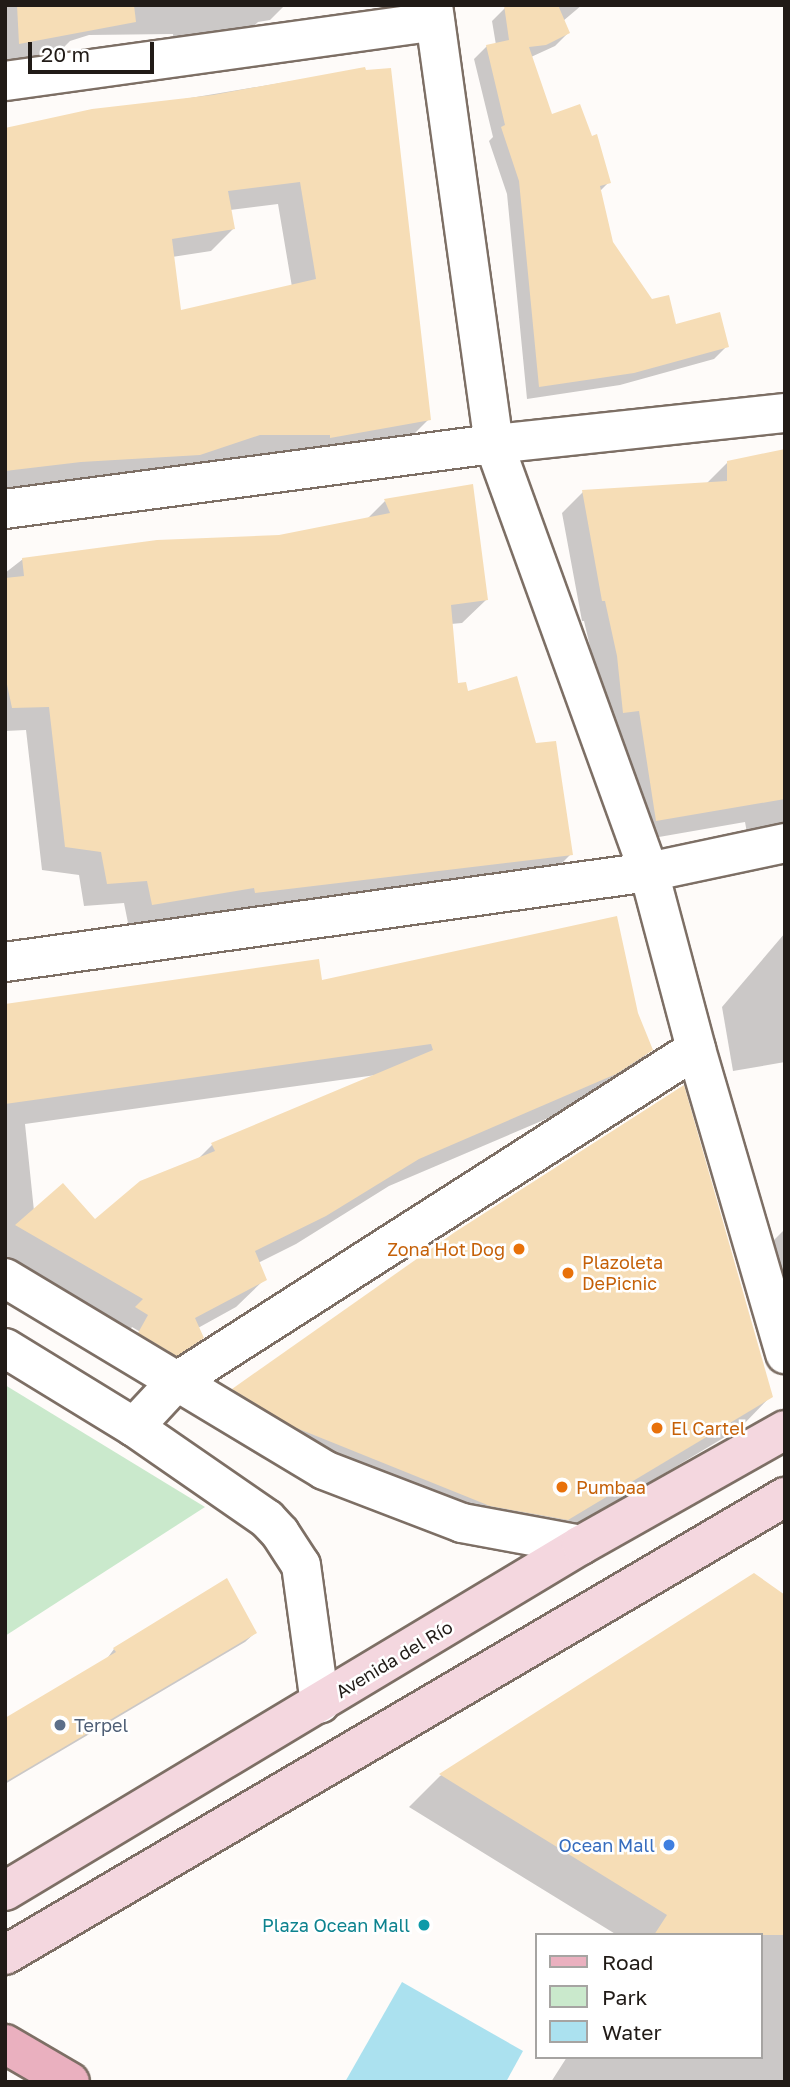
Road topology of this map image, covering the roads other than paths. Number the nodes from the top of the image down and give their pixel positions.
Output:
1 (434, 13) edge
2 (5, 81) edge
3 (785, 413) edge
4 (494, 444) junction
5 (5, 509) edge
6 (785, 843) edge
7 (649, 872) junction
8 (5, 962) edge
9 (696, 1049) junction
10 (5, 1278) edge
11 (5, 1348) edge
12 (785, 1354) edge
13 (176, 1382) junction
14 (134, 1427) junction
15 (785, 1430) edge
16 (782, 1503) edge
17 (581, 1545) junction
18 (320, 1704) junction
19 (5, 1891) edge
20 (5, 1955) edge
21 (5, 2044) edge
22 (70, 2082) edge

1 - 2 street
1 - 4 street
3 - 4 street
4 - 5 street
4 - 7 street
6 - 7 street
7 - 8 street
7 - 9 street
9 - 12 street
9 - 13 street
10 - 13 street
11 - 14 street
13 - 14 street
13 - 17 street
14 - 18 street
15 - 17 main road, Avenida del Río
16 - 20 main road
17 - 18 main road, Avenida del Río
18 - 19 main road, Avenida del Río
21 - 22 main road

